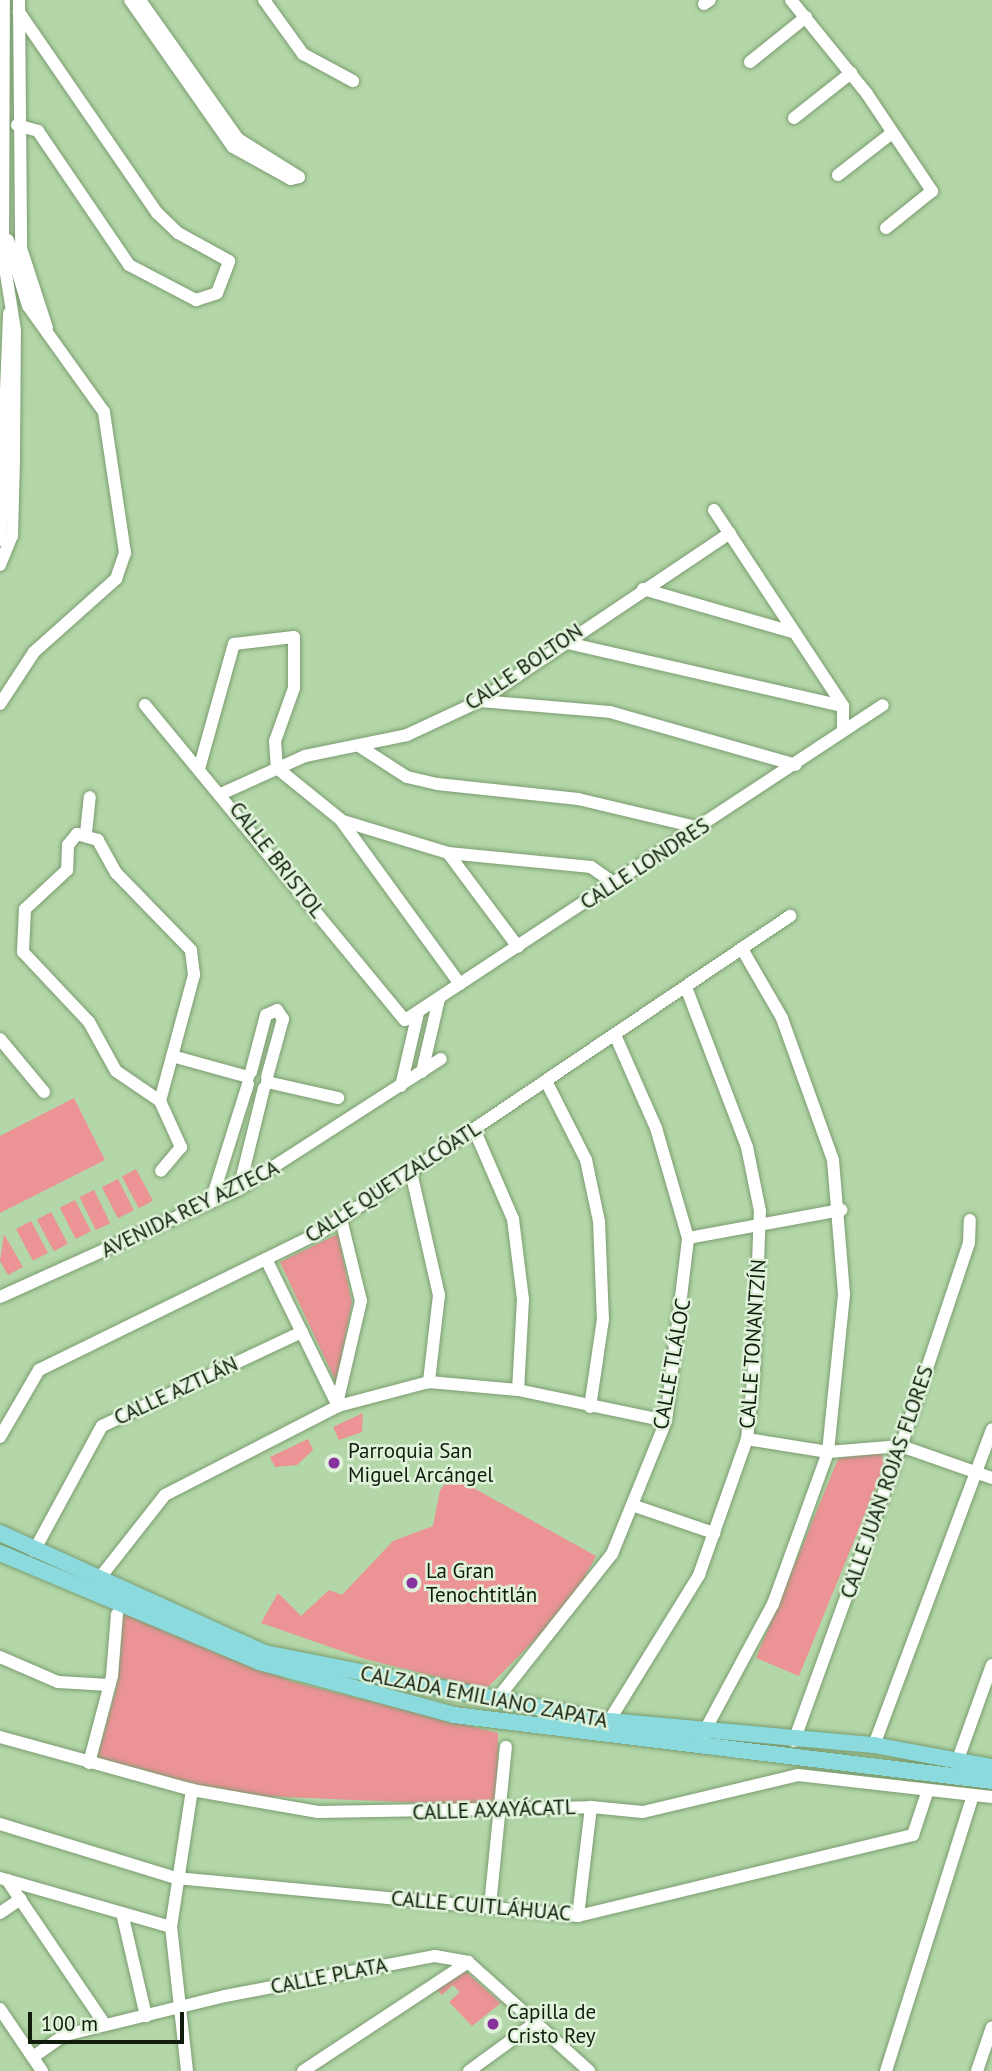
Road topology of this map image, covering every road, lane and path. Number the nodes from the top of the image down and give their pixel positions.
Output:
1 (130, 0) edge
2 (140, 0) edge
3 (264, 0) edge
4 (791, 0) edge
5 (4, 2) edge
6 (19, 6) edge
7 (806, 18) junction
8 (19, 52) junction
9 (47, 53) junction
10 (750, 62) dead end
11 (851, 73) junction
12 (353, 81) dead end
13 (794, 118) dead end
14 (17, 125) junction
15 (892, 133) junction
16 (838, 175) dead end
17 (18, 214) junction
18 (4, 215) junction
19 (886, 228) dead end
20 (54, 348) junction
21 (5, 459) edge
22 (714, 510) dead end
23 (730, 533) junction
24 (0, 540) edge
25 (0, 565) edge
26 (643, 589) junction
27 (796, 633) junction
28 (563, 642) junction
29 (480, 701) junction
30 (0, 704) edge
31 (145, 705) dead end
32 (883, 705) dead end
33 (843, 706) junction
34 (844, 727) junction
35 (208, 741) junction
36 (359, 746) junction
37 (185, 751) junction
38 (796, 765) junction
39 (276, 768) junction
40 (199, 769) junction
41 (223, 793) junction
42 (90, 797) dead end
43 (340, 819) junction
44 (701, 828) junction
45 (86, 833) junction
46 (379, 837) junction
47 (367, 852) junction
48 (448, 853) junction
49 (614, 883) junction
50 (790, 916) dead end
51 (518, 947) junction
52 (742, 949) junction
53 (460, 984) junction
54 (686, 987) junction
55 (439, 999) junction
56 (418, 1013) junction
57 (405, 1020) joint
58 (615, 1035) junction
59 (0, 1039) edge
60 (172, 1056) junction
61 (441, 1059) dead end
62 (422, 1072) junction
63 (249, 1078) junction
64 (546, 1081) junction
65 (266, 1082) junction
66 (401, 1086) junction
67 (44, 1092) dead end
68 (338, 1098) dead end
69 (159, 1101) junction
70 (474, 1129) junction
71 (161, 1171) dead end
72 (411, 1172) junction
73 (239, 1189) junction
74 (211, 1202) junction
75 (841, 1210) junction
76 (341, 1219) junction
77 (970, 1220) dead end
78 (760, 1223) junction
79 (688, 1238) junction
80 (266, 1259) junction
81 (0, 1297) edge
82 (302, 1332) junction
83 (429, 1382) junction
84 (518, 1390) junction
85 (337, 1405) junction
86 (590, 1407) junction
87 (666, 1421) junction
88 (992, 1429) edge
89 (0, 1437) edge
90 (747, 1438) junction
91 (901, 1446) junction
92 (828, 1452) junction
93 (976, 1472) junction
94 (992, 1478) edge
95 (632, 1505) junction
96 (714, 1532) junction
97 (0, 1533) edge
98 (34, 1551) junction
99 (0, 1553) edge
100 (102, 1575) junction
101 (117, 1614) dead end
102 (0, 1657) edge
103 (992, 1665) edge
104 (109, 1685) junction
105 (497, 1699) junction
106 (609, 1721) junction
107 (703, 1734) junction
108 (0, 1737) edge
109 (794, 1741) junction
110 (874, 1745) junction
111 (506, 1747) dead end
112 (957, 1762) junction
113 (89, 1763) junction
114 (992, 1767) edge
115 (992, 1781) edge
116 (192, 1790) junction
117 (928, 1790) junction
118 (973, 1795) junction
119 (992, 1797) edge
120 (591, 1807) junction
121 (504, 1813) junction
122 (0, 1824) edge
123 (176, 1878) junction
124 (4, 1879) edge
125 (21, 1899) junction
126 (490, 1906) junction
127 (0, 1913) edge
128 (121, 1913) junction
129 (578, 1916) junction
130 (171, 1927) junction
131 (468, 1962) junction
132 (183, 2007) junction
133 (0, 2009) edge
134 (146, 2015) junction
135 (105, 2025) junction
136 (532, 2025) junction
137 (992, 2027) edge
138 (33, 2057) junction
139 (42, 2071) edge
140 (187, 2071) edge
141 (303, 2071) edge
142 (468, 2071) edge
143 (589, 2071) edge
144 (886, 2071) edge
145 (977, 2071) edge

1 - 2 street
3 - 12 street
4 - 7 street
5 - 18 street
6 - 8 street
6 - 9 street
7 - 10 street
7 - 11 street
8 - 9 street
8 - 14 street
9 - 14 street
11 - 13 street
11 - 15 street
14 - 17 street
15 - 16 street
15 - 19 street
17 - 18 street
17 - 20 street
18 - 20 street
18 - 21 street
20 - 30 street
21 - 24 street
21 - 25 street
22 - 23 street
23 - 26 street, CALLE BOLTON
23 - 27 street
26 - 27 street
26 - 28 street, CALLE BOLTON
27 - 33 street
28 - 29 street, CALLE BOLTON
28 - 33 street
29 - 36 street, CALLE BOLTON
29 - 38 street
31 - 37 street, CALLE BRISTOL
32 - 34 street, CALLE LONDRES
33 - 34 street
34 - 38 street, CALLE LONDRES
35 - 37 street
35 - 39 street
35 - 40 street
36 - 39 street, CALLE BOLTON
36 - 44 street
37 - 40 street, CALLE BRISTOL
38 - 44 street, CALLE LONDRES
39 - 41 street, CALLE BOLTON
39 - 43 street
40 - 41 street, CALLE BRISTOL
41 - 57 street, CALLE BRISTOL
42 - 45 street
43 - 46 street
43 - 47 street
44 - 49 street, CALLE LONDRES
45 - 60 street
45 - 69 street
46 - 47 street
46 - 48 street
47 - 53 street
48 - 49 street
48 - 51 street
49 - 51 street, CALLE LONDRES
50 - 52 street, CALLE QUETZALCÓATL
51 - 53 street, CALLE LONDRES
52 - 54 street, CALLE QUETZALCÓATL
52 - 75 street
53 - 55 street, CALLE LONDRES
54 - 58 street, CALLE QUETZALCÓATL
54 - 78 street, CALLE TONANTZÍN
55 - 56 street, CALLE LONDRES
55 - 62 street
56 - 57 street, CALLE LONDRES
56 - 66 street
58 - 64 street, CALLE QUETZALCÓATL
58 - 79 street, CALLE TLÁLOC
59 - 67 street
60 - 63 street
60 - 69 street
61 - 62 street, AVENIDA REY AZTECA
62 - 66 street, AVENIDA REY AZTECA
63 - 65 street
63 - 65 street
63 - 74 street
64 - 70 street, CALLE QUETZALCÓATL
64 - 86 street
65 - 68 street
65 - 73 street
66 - 73 street, AVENIDA REY AZTECA
69 - 71 street
70 - 72 street, CALLE QUETZALCÓATL
70 - 84 street
72 - 76 street, CALLE QUETZALCÓATL
72 - 83 street
73 - 74 street, AVENIDA REY AZTECA
74 - 81 street, AVENIDA REY AZTECA
75 - 78 street
75 - 92 street
76 - 80 street, CALLE QUETZALCÓATL
76 - 85 street
77 - 91 street, CALLE JUAN ROJAS FLORES
78 - 79 street
78 - 90 street, CALLE TONANTZÍN
79 - 87 street, CALLE TLÁLOC
80 - 82 street
80 - 89 street, CALLE QUETZALCÓATL
82 - 85 street
82 - 98 street, CALLE AZTLÁN
83 - 84 street
83 - 85 street
84 - 86 street
85 - 100 street
86 - 87 street
87 - 95 street, CALLE TLÁLOC
88 - 93 street
90 - 92 street
90 - 96 street, CALLE TONANTZÍN
91 - 92 street
91 - 93 street
91 - 109 street, CALLE JUAN ROJAS FLORES
92 - 107 street
93 - 94 street
93 - 110 street
95 - 96 street
95 - 105 street, CALLE TLÁLOC
96 - 106 street, CALLE TONANTZÍN
97 - 98 main road, CALZADA EMILIANO ZAPATA
98 - 100 main road, CALZADA EMILIANO ZAPATA
99 - 115 main road, CALZADA EMILIANO ZAPATA
100 - 105 main road, CALZADA EMILIANO ZAPATA
101 - 104 street
102 - 104 street
103 - 112 street
104 - 113 street
105 - 106 main road, CALZADA EMILIANO ZAPATA
106 - 107 main road, CALZADA EMILIANO ZAPATA
107 - 109 main road, CALZADA EMILIANO ZAPATA
108 - 113 street, CALLE AXAYÁCATL
109 - 110 main road, CALZADA EMILIANO ZAPATA
110 - 112 main road, CALZADA EMILIANO ZAPATA
111 - 121 street
112 - 114 main road, CALZADA EMILIANO ZAPATA
113 - 116 street, CALLE AXAYÁCATL
116 - 121 street, CALLE AXAYÁCATL
116 - 123 street
117 - 118 street, CALLE AXAYÁCATL
117 - 120 street, CALLE AXAYÁCATL
117 - 129 street, CALLE CUITLÁHUAC
118 - 119 street, CALLE AXAYÁCATL
118 - 144 street
120 - 121 street, CALLE AXAYÁCATL
120 - 129 street
121 - 126 street
122 - 123 street, CALLE CUITLÁHUAC
123 - 126 street, CALLE CUITLÁHUAC
123 - 130 street
124 - 125 street
124 - 128 street
125 - 127 street
125 - 135 street
126 - 129 street, CALLE CUITLÁHUAC
128 - 130 street
128 - 134 street
130 - 132 street
131 - 132 street, CALLE PLATA
131 - 136 street
131 - 141 street
132 - 134 street, CALLE PLATA
132 - 140 street
133 - 138 street
134 - 135 street, CALLE PLATA
135 - 138 street, CALLE PLATA
136 - 142 street
136 - 143 street
137 - 145 street
138 - 139 street

